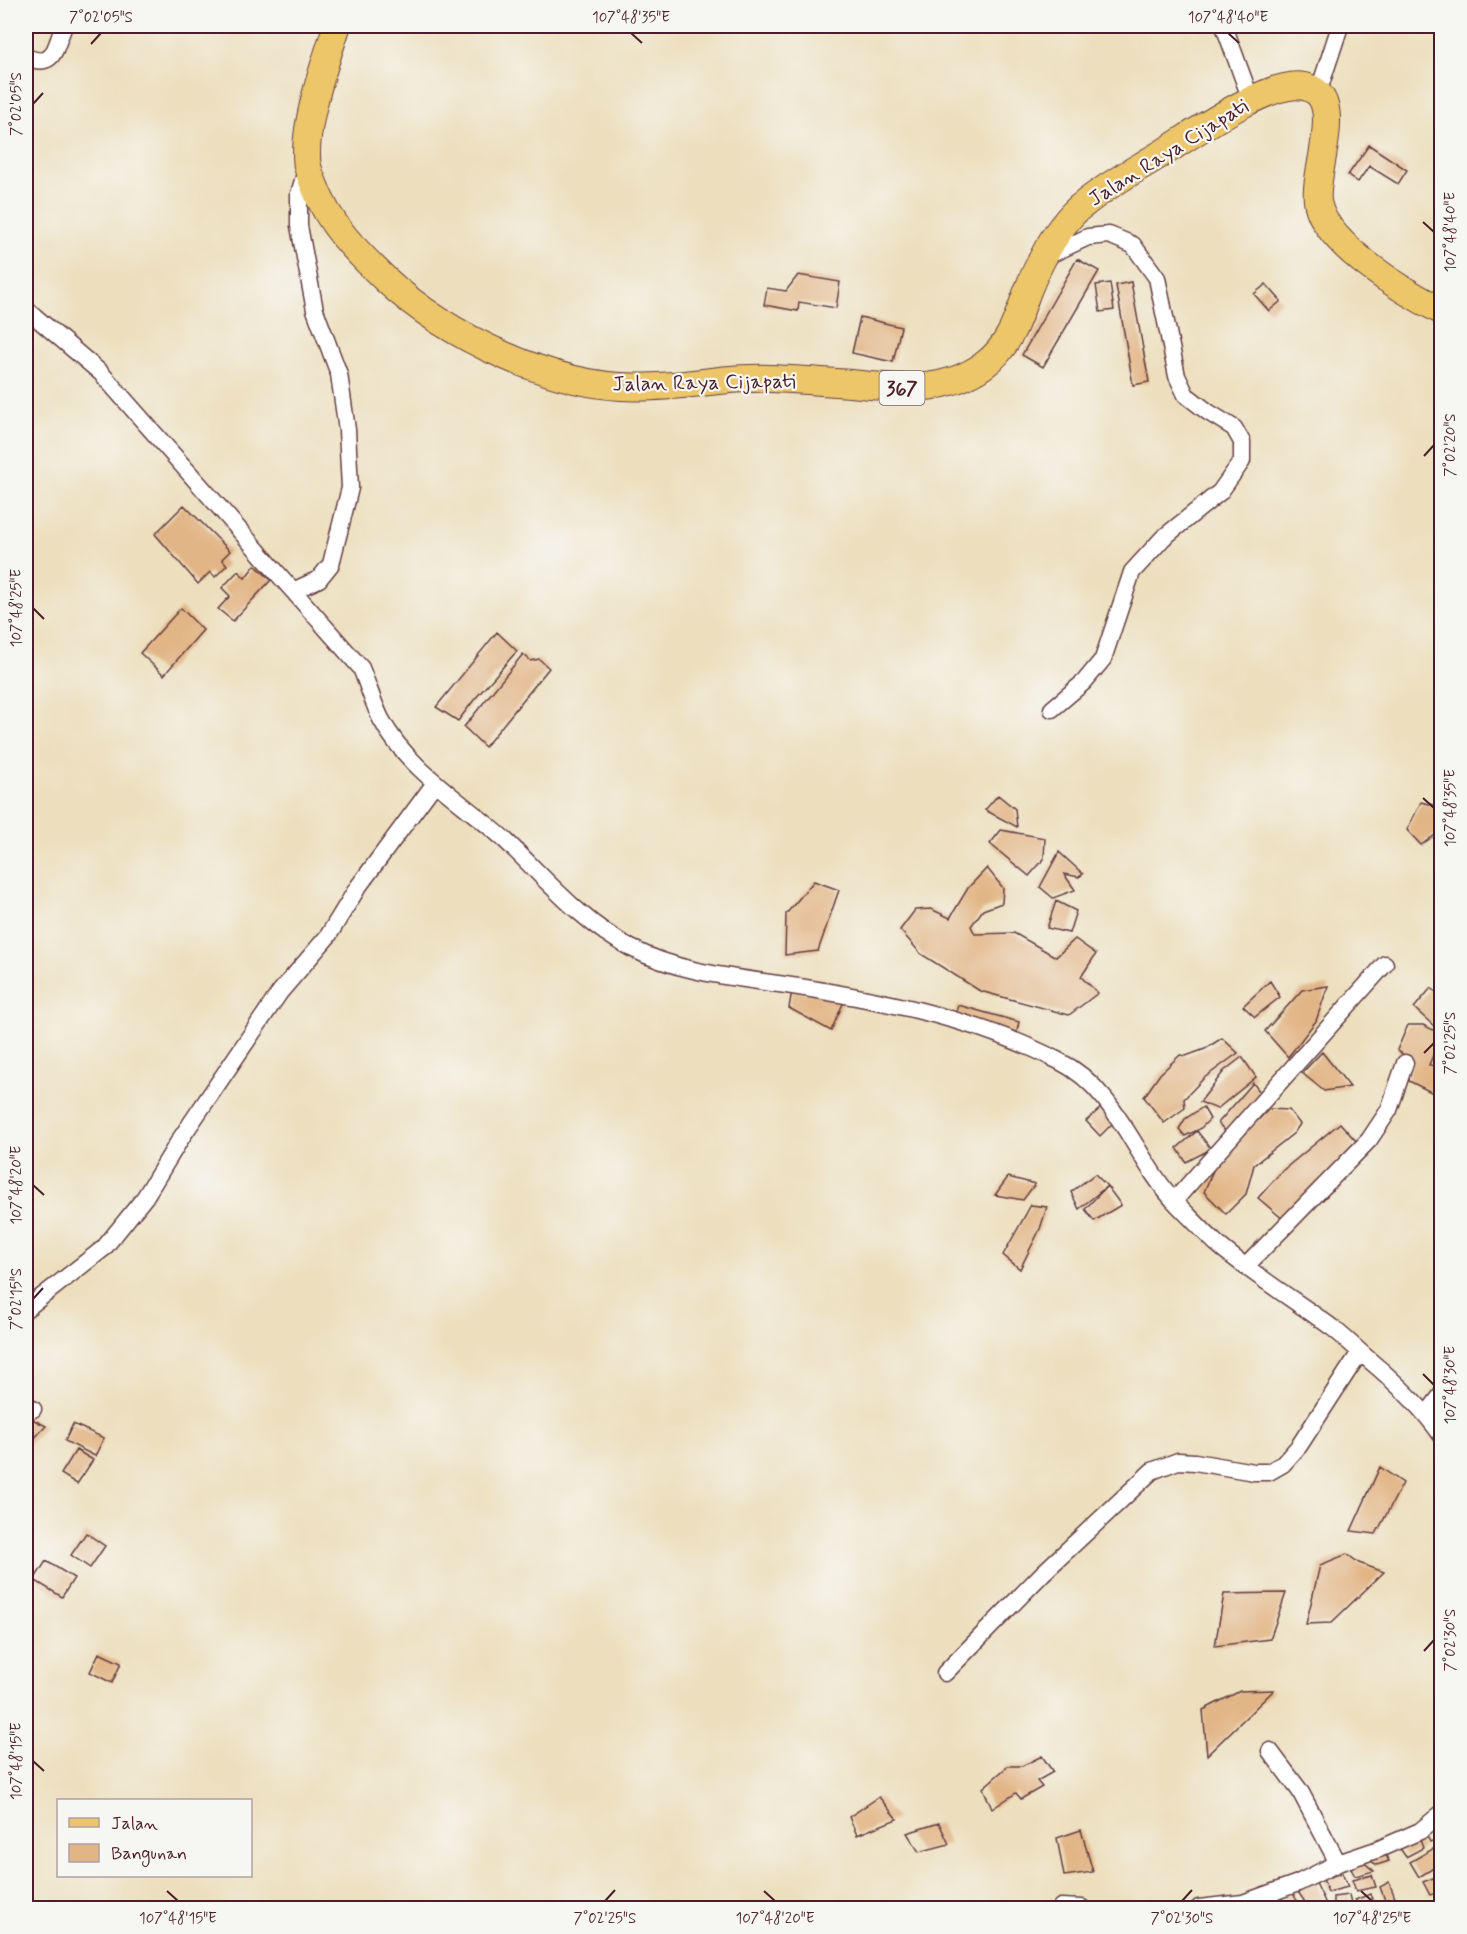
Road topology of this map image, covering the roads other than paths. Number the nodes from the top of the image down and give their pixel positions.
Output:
1 (64, 26) edge
2 (337, 26) edge
3 (1224, 26) edge
4 (1340, 26) edge
5 (26, 57) edge
6 (1318, 93) junction
7 (1251, 100) junction
8 (307, 165) junction
9 (1045, 257) junction
10 (26, 309) edge
11 (1442, 311) edge
12 (294, 591) junction
13 (1052, 709) dead end
14 (435, 783) junction
15 (1385, 964) dead end
16 (1405, 1063) dead end
17 (1174, 1201) junction
18 (1246, 1266) junction
19 (26, 1309) edge
20 (1360, 1352) junction
21 (1442, 1394) edge
22 (1427, 1414) junction
23 (1442, 1437) edge
24 (945, 1673) dead end
25 (1270, 1751) dead end
26 (1442, 1813) edge
27 (1338, 1863) junction
28 (1061, 1907) dead end
29 (1082, 1908) edge
30 (1199, 1908) edge

1 - 5 street
2 - 8 main road, Jalan Raya Cijapati / 367
3 - 7 street
4 - 6 street
6 - 7 main road, Jalan Raya Cijapati / 367
6 - 11 main road
7 - 9 main road, Jalan Raya Cijapati / 367
8 - 9 main road, Jalan Raya Cijapati / 367
8 - 12 street
9 - 13 street
10 - 12 street
12 - 14 street
14 - 17 street
14 - 19 street
15 - 17 street
16 - 18 street
17 - 18 street
18 - 20 street
20 - 22 street
20 - 24 street
21 - 22 street
22 - 23 street
25 - 27 street
26 - 27 street
27 - 30 street
28 - 29 street

